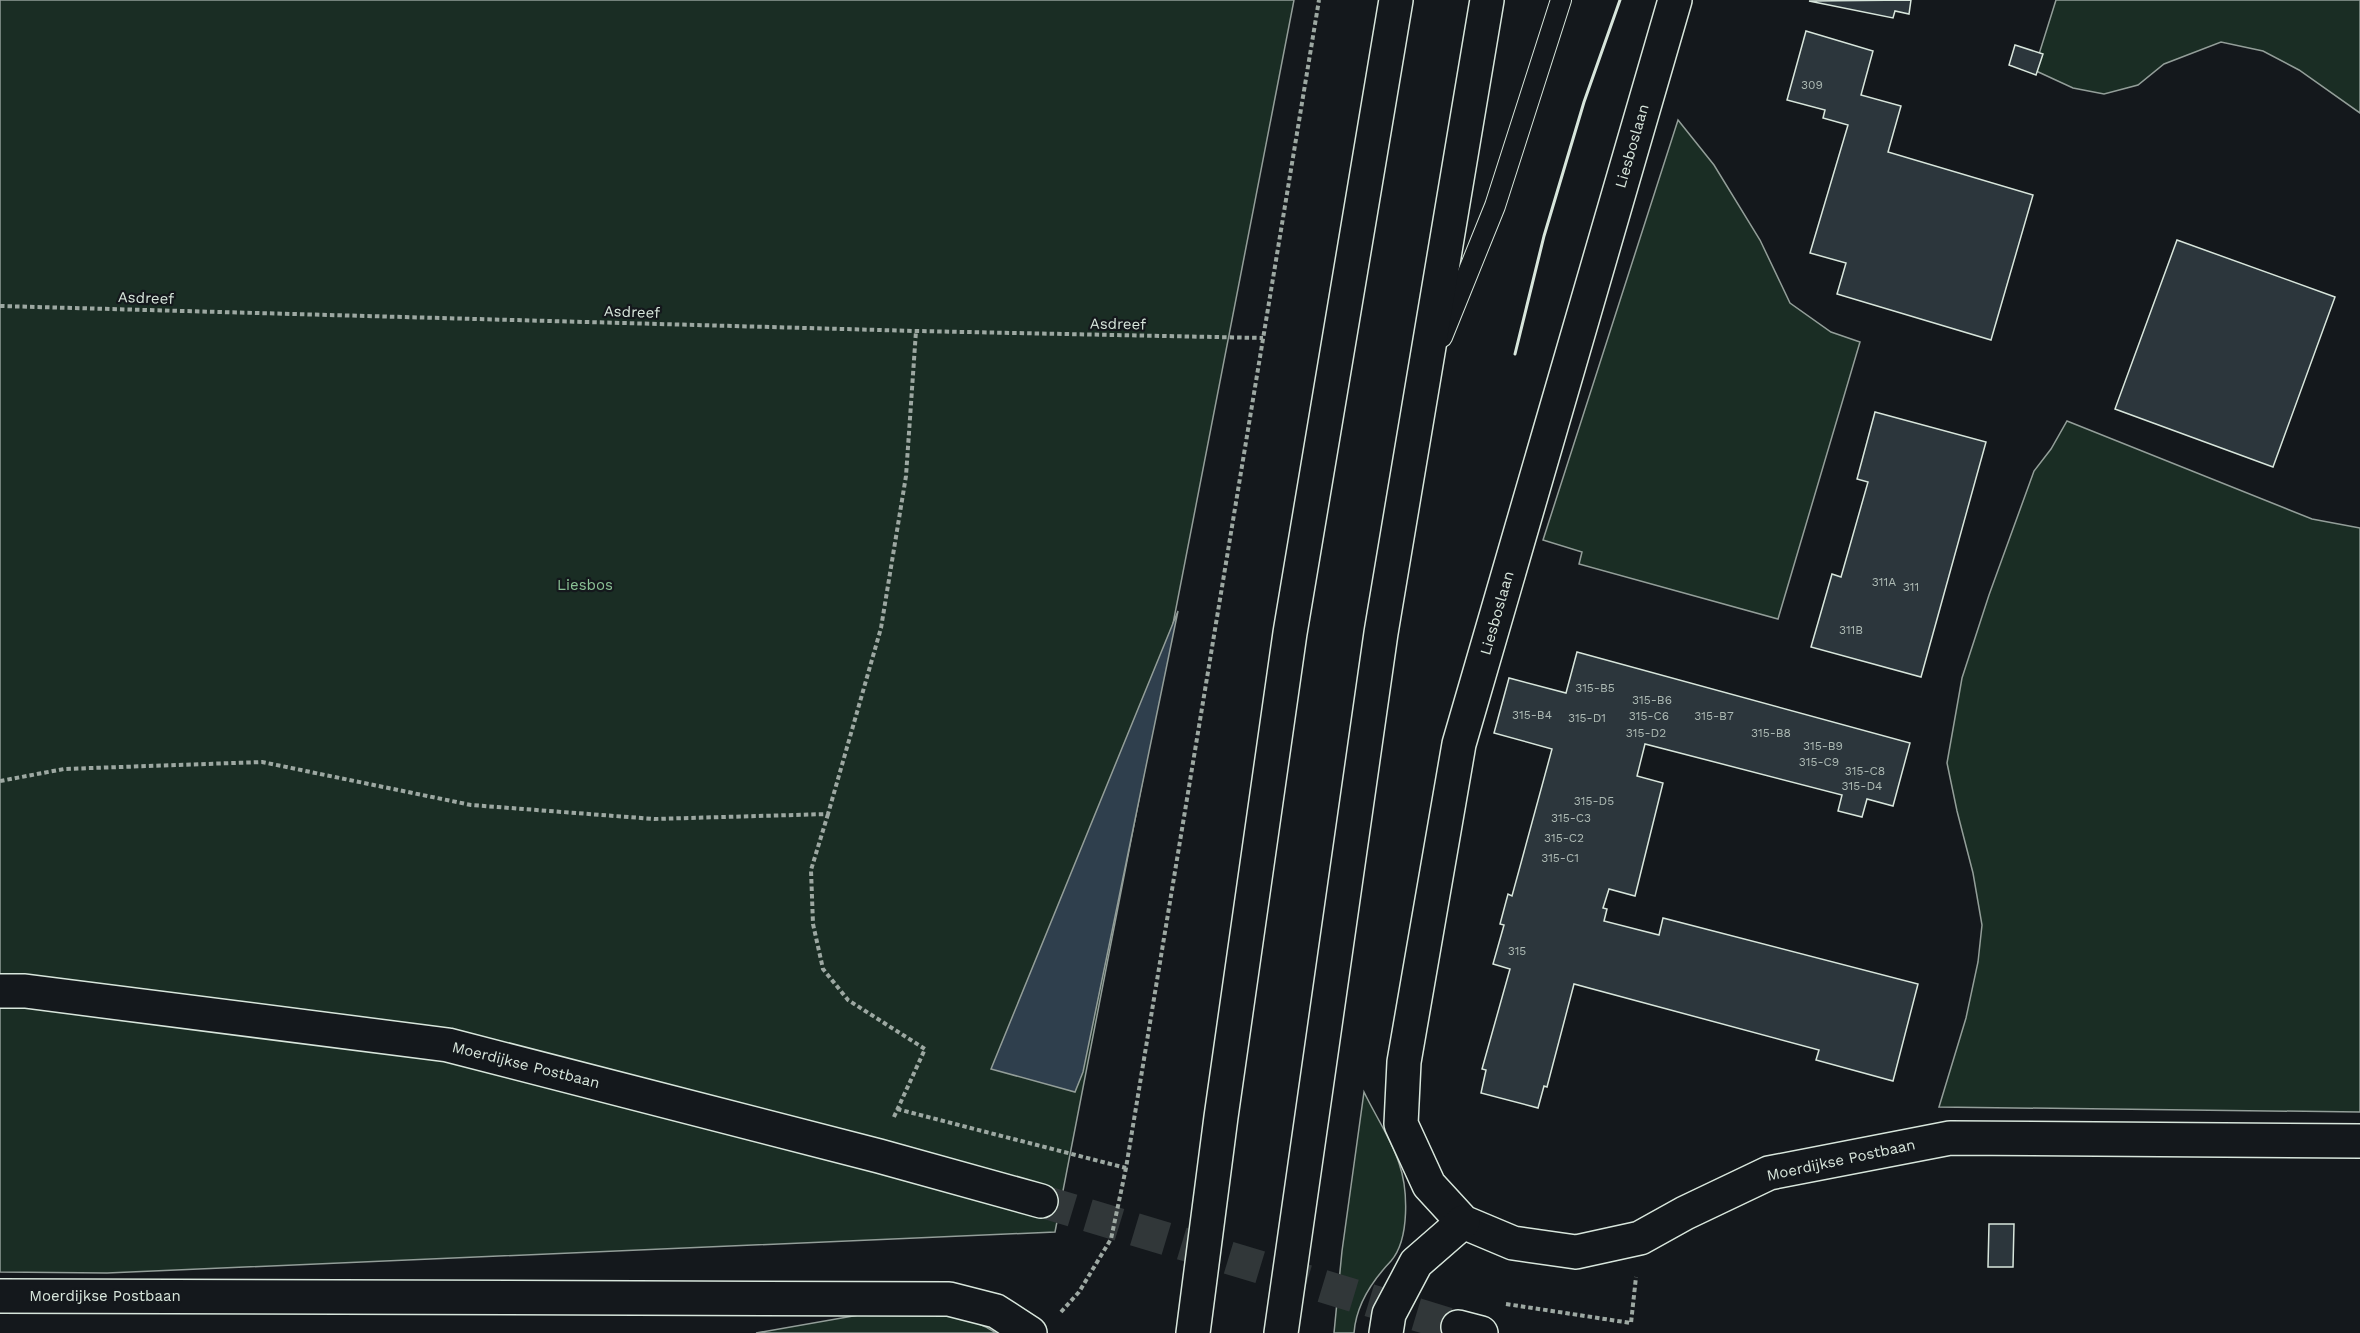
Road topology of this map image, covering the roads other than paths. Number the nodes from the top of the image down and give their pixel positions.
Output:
1 (1396, 0) edge
2 (1487, 0) edge
3 (1561, 0) edge
4 (1675, 0) edge
5 (1421, 386) junction
6 (0, 991) edge
7 (2360, 1141) edge
8 (1041, 1201) tunnel mouth
9 (1463, 1222) junction
10 (0, 1296) edge
11 (1387, 1323) edge
12 (1044, 1325) edge
13 (1193, 1333) edge
14 (1281, 1333) edge

1 - 13 main road
2 - 5 main road
3 - 5 lane
4 - 9 main road, Liesboslaan
5 - 14 main road
6 - 8 main road, Moerdijkse Postbaan
7 - 9 main road, Moerdijkse Postbaan
9 - 11 main road
10 - 12 main road, Moerdijkse Postbaan

